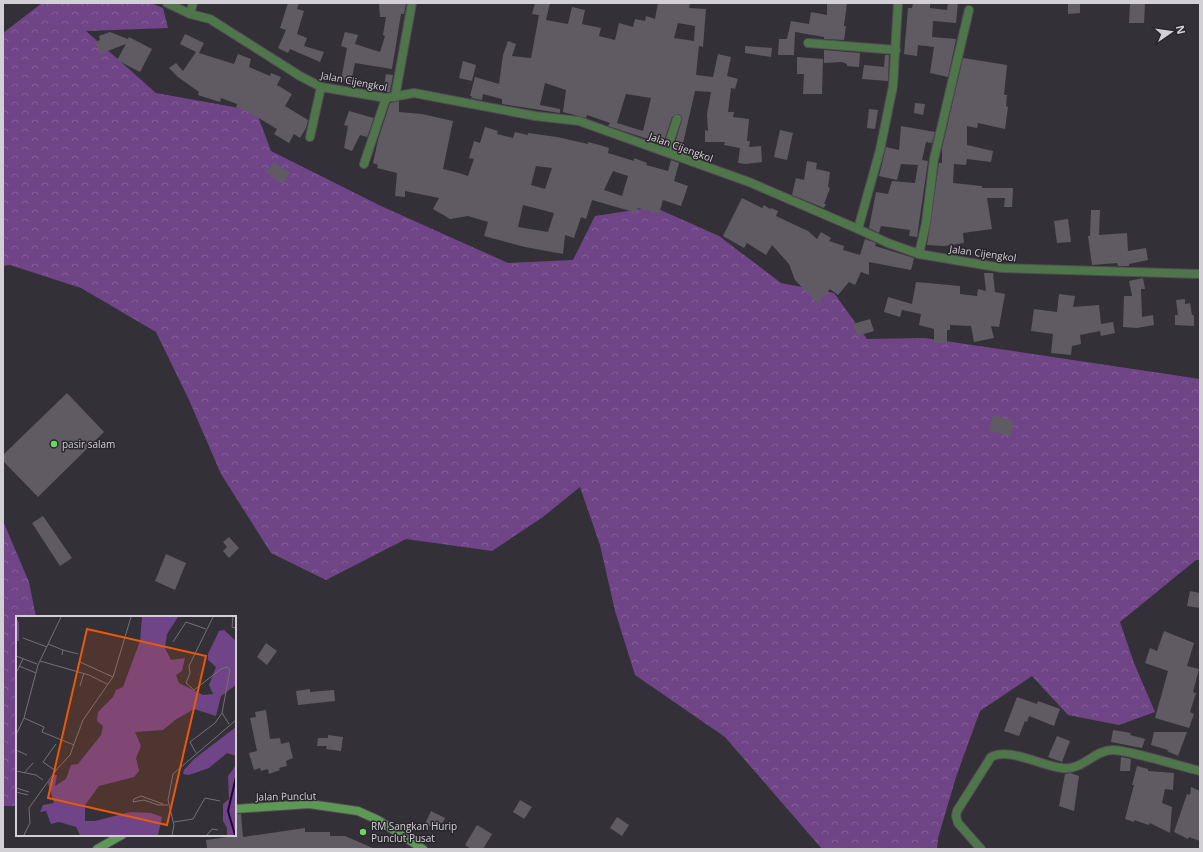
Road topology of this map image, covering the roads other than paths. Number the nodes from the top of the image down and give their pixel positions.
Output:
1 (167, 3) edge
2 (193, 3) edge
3 (412, 3) edge
4 (898, 3) edge
5 (970, 10) dead end
6 (190, 14) junction
7 (808, 43) dead end
8 (896, 50) junction
9 (321, 86) junction
10 (396, 97) junction
11 (386, 98) junction
12 (677, 119) dead end
13 (310, 137) dead end
14 (666, 152) junction
15 (364, 164) dead end
16 (858, 229) junction
17 (919, 254) junction
18 (1200, 274) edge
19 (1200, 770) edge
20 (236, 809) edge
21 (120, 836) edge
22 (97, 849) edge
23 (423, 849) edge
24 (981, 849) edge

1 - 6 street, Jalan Cijengkol
2 - 6 street
3 - 10 street
4 - 8 street
5 - 17 street
6 - 9 street, Jalan Cijengkol
7 - 8 street
8 - 16 street
9 - 11 street, Jalan Cijengkol
9 - 13 street
10 - 11 street, Jalan Cijengkol
10 - 14 street, Jalan Cijengkol
11 - 15 street
12 - 14 street
14 - 16 street, Jalan Cijengkol
16 - 17 street, Jalan Cijengkol
17 - 18 street, Jalan Cijengkol
19 - 24 street
20 - 23 main road, Jalan Punclut
21 - 22 main road

